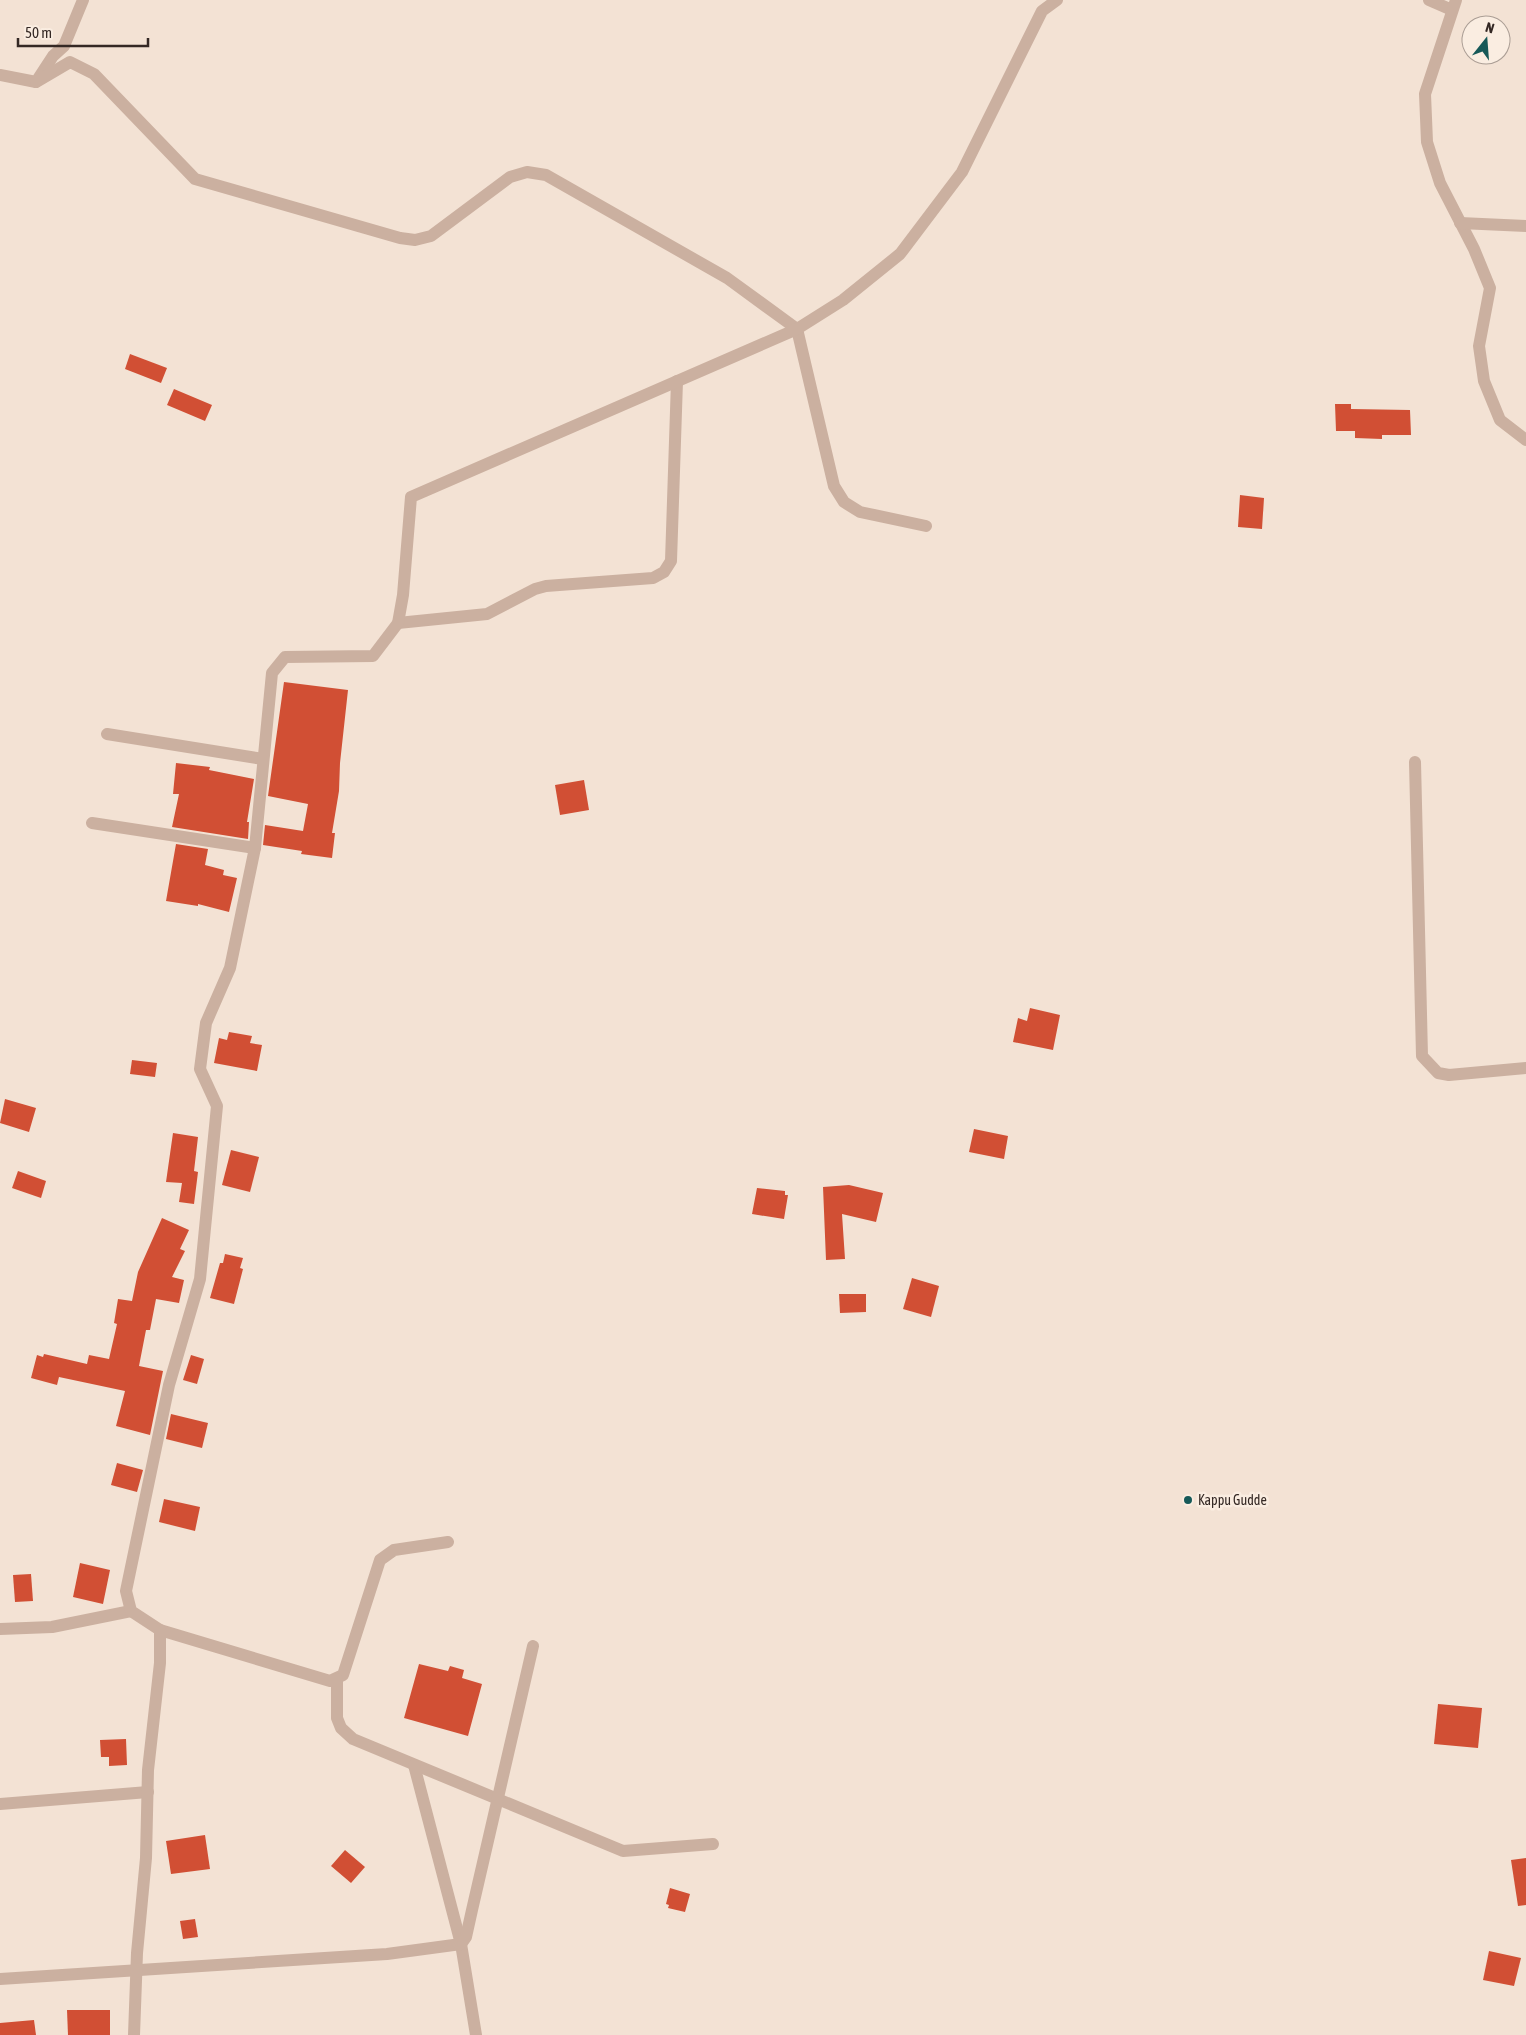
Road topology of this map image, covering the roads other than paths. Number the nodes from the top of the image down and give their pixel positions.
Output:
1 (83, 0) edge
2 (1057, 0) edge
3 (1429, 0) edge
4 (1454, 5) edge
5 (0, 74) edge
6 (36, 82) junction
7 (1460, 223) junction
8 (1526, 226) edge
9 (797, 329) junction
10 (677, 381) junction
11 (1526, 440) edge
12 (926, 526) dead end
13 (398, 623) junction
14 (107, 734) dead end
15 (263, 759) junction
16 (1415, 762) dead end
17 (92, 823) dead end
18 (255, 848) junction
19 (1526, 1068) edge
20 (448, 1542) dead end
21 (131, 1610) junction
22 (0, 1629) edge
23 (160, 1630) junction
24 (533, 1646) dead end
25 (337, 1679) junction
26 (414, 1765) junction
27 (148, 1792) junction
28 (498, 1800) junction
29 (0, 1804) edge
30 (713, 1844) dead end
31 (461, 1944) junction
32 (136, 1969) junction
33 (0, 1979) edge
34 (134, 2035) edge
35 (476, 2035) edge

1 - 6 street
2 - 9 street
3 - 4 street
4 - 7 street
5 - 6 street
6 - 9 street
7 - 8 street
7 - 11 street
9 - 10 street
9 - 12 street
10 - 13 street
10 - 13 street
13 - 15 street
14 - 15 street
15 - 18 street
16 - 19 street
17 - 18 street
18 - 21 street
20 - 25 street
21 - 22 street
21 - 23 street
23 - 25 street
23 - 27 street
24 - 28 street
25 - 26 street
26 - 28 street
26 - 31 street
27 - 29 street
27 - 32 street
28 - 30 street
28 - 31 street
31 - 32 street
31 - 35 street
32 - 33 street
32 - 34 street

